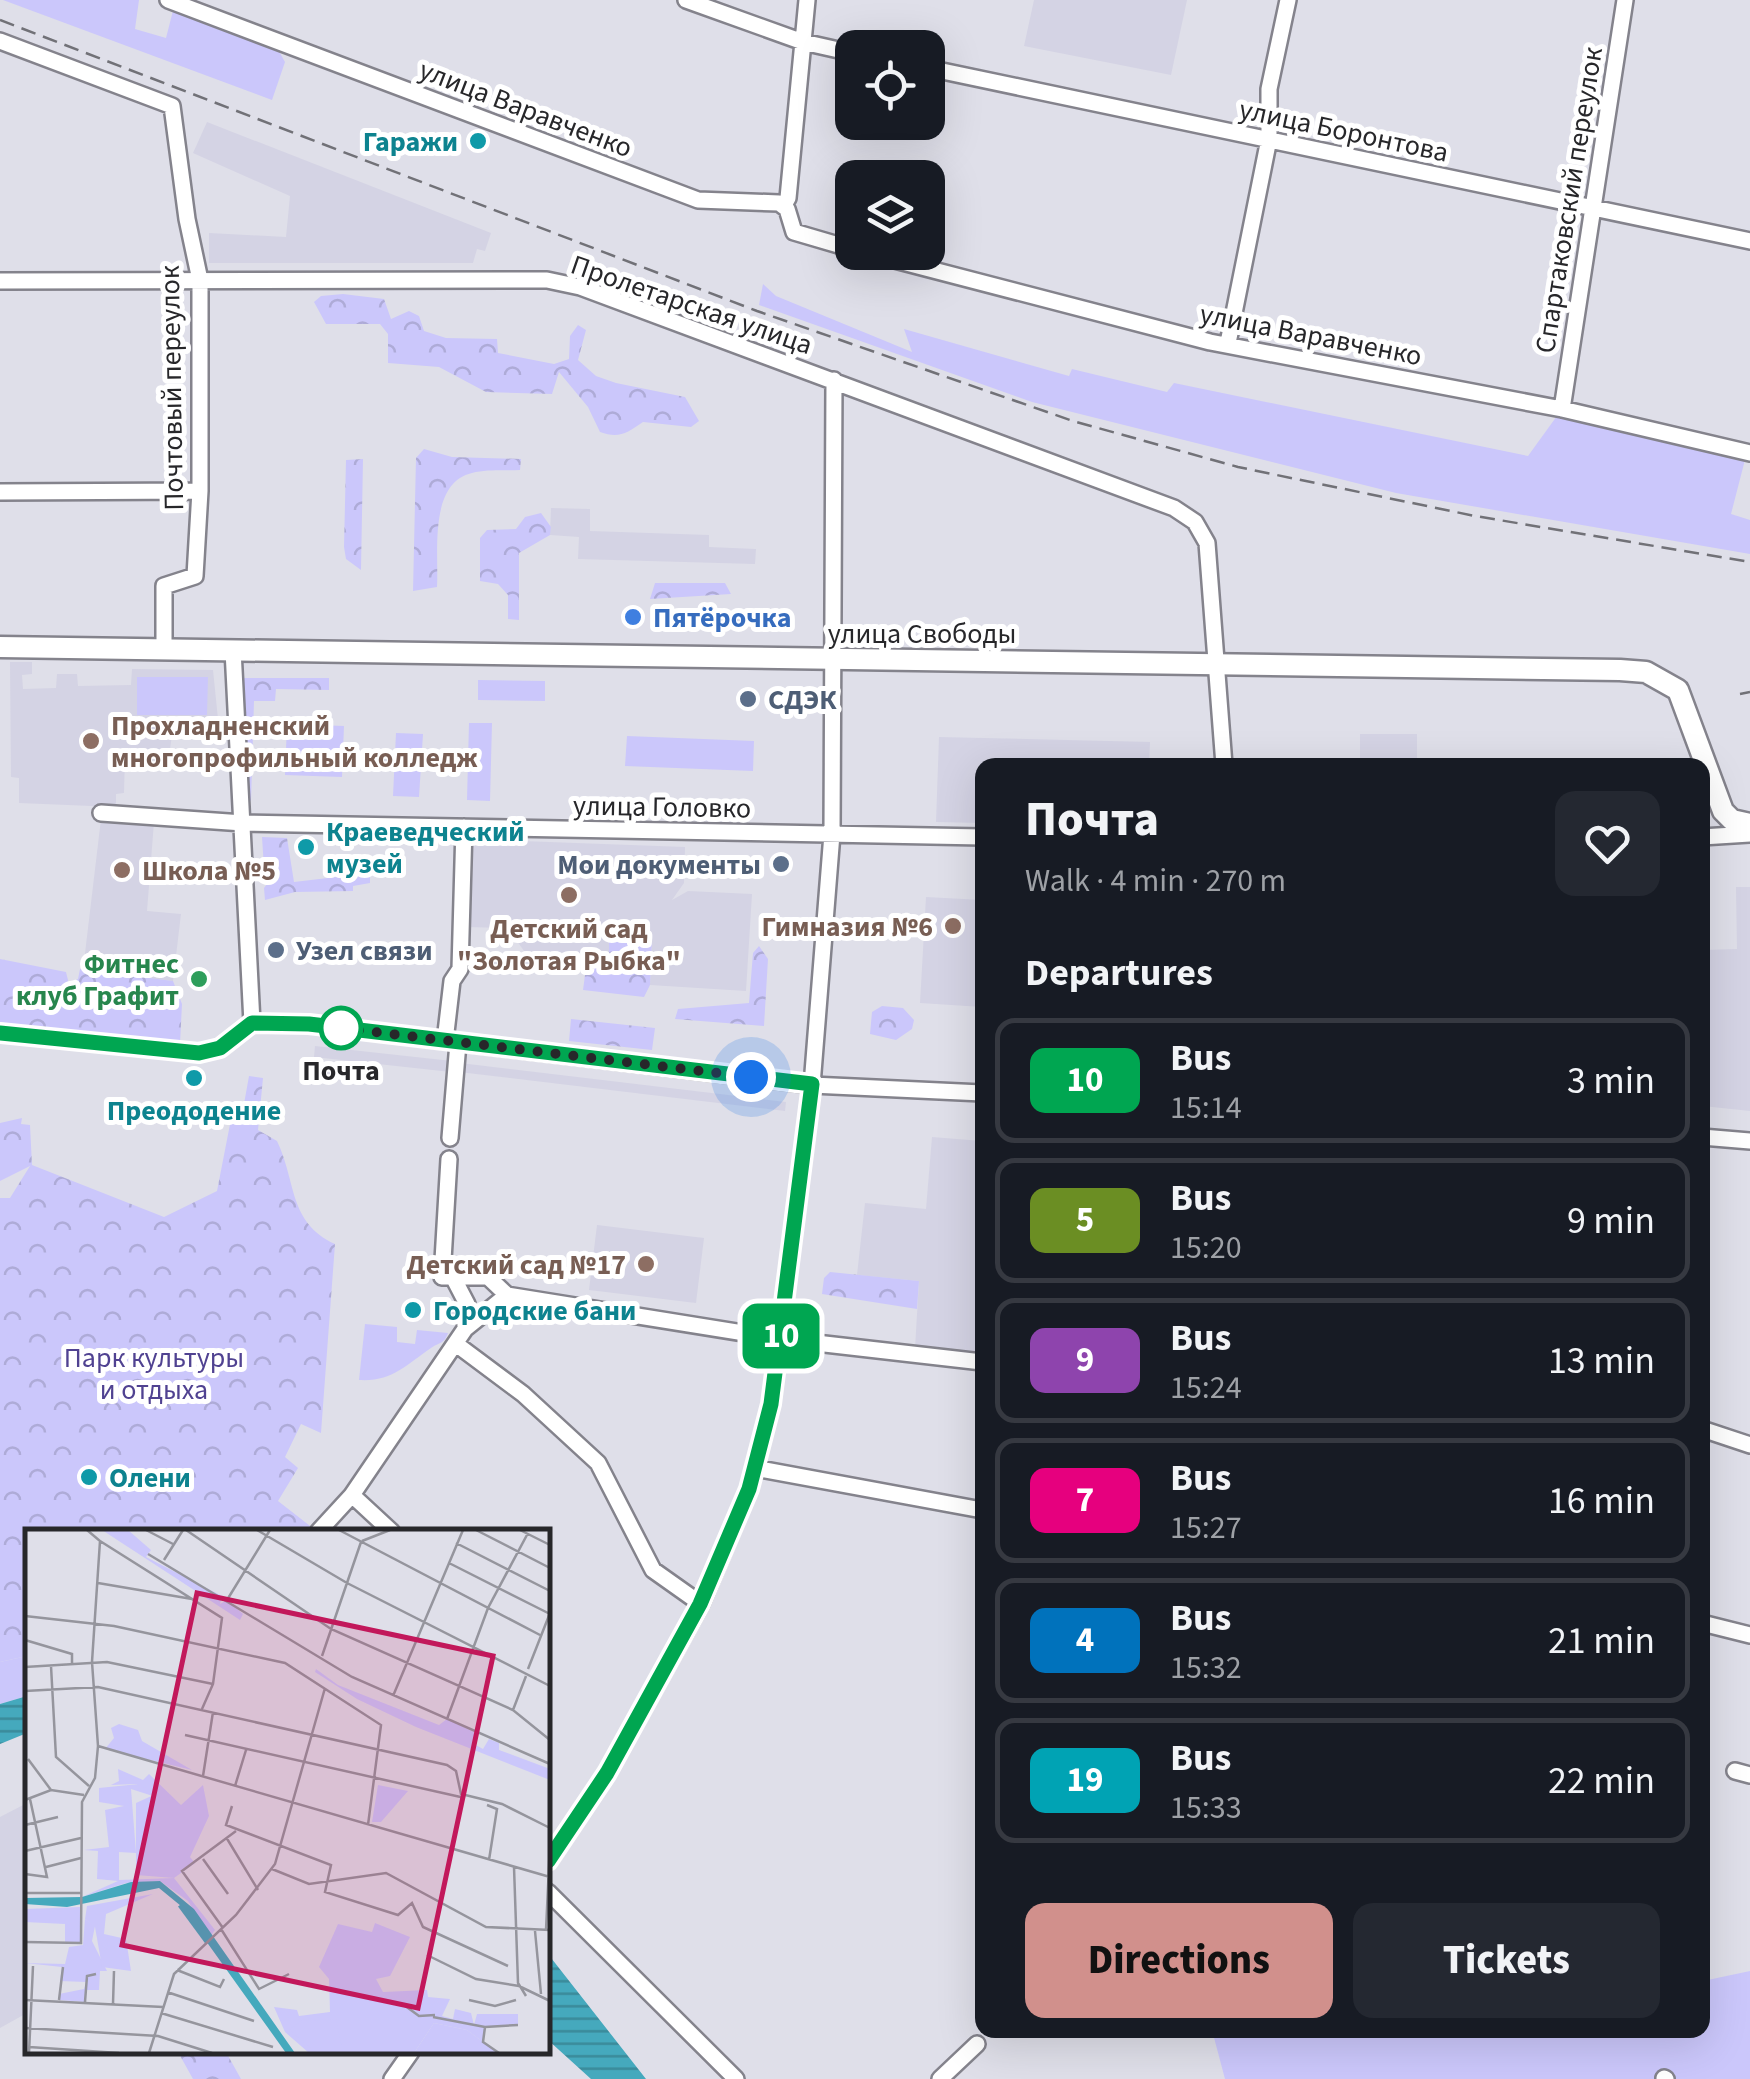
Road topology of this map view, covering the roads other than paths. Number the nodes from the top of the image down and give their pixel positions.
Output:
1 (686, 0) edge
2 (807, 0) edge
3 (1288, 0) edge
4 (1624, 0) edge
5 (173, 1) edge
6 (0, 41) edge
7 (803, 42) junction
8 (835, 49) edge
9 (945, 72) edge
10 (1269, 139) junction
11 (784, 205) junction
12 (1592, 208) junction
13 (1750, 241) edge
14 (835, 244) edge
15 (933, 270) edge
16 (200, 280) junction
17 (0, 281) edge
18 (1228, 342) junction
19 (834, 380) junction
20 (1562, 408) junction
21 (1750, 453) edge
22 (200, 491) junction
23 (0, 492) edge
24 (0, 647) edge
25 (164, 648) junction
26 (233, 650) junction
27 (833, 660) junction
28 (1215, 663) junction
29 (1223, 758) edge
30 (1703, 758) edge
31 (1710, 776) edge
32 (101, 813) dead end
33 (243, 823) junction
34 (1750, 824) edge
35 (464, 827) junction
36 (832, 834) junction
37 (1750, 834) edge
38 (1710, 836) edge
39 (975, 837) edge
40 (252, 1023) junction
41 (0, 1032) edge
42 (452, 1042) junction
43 (812, 1084) junction
44 (975, 1094) edge
45 (450, 1138) dead end
46 (1710, 1138) edge
47 (1750, 1141) edge
48 (449, 1159) dead end
49 (448, 1278) junction
50 (507, 1295) junction
51 (460, 1337) junction
52 (781, 1339) junction
53 (975, 1361) edge
54 (1710, 1432) edge
55 (1750, 1444) edge
56 (756, 1468) junction
57 (352, 1496) junction
58 (975, 1509) edge
59 (321, 1529) edge
60 (389, 1529) edge
61 (700, 1604) junction
62 (1710, 1625) edge
63 (1750, 1635) edge
64 (550, 1859) edge
65 (550, 1894) edge
66 (977, 2044) dead end
67 (410, 2054) edge
68 (392, 2079) edge
69 (736, 2079) edge
70 (940, 2079) edge

1 - 7 street
2 - 7 street
3 - 10 street
4 - 12 street, Спартаковский переулок
5 - 11 street, улица Варавченко
6 - 16 street, Почтовый переулок
7 - 8 street
7 - 11 street
9 - 10 street, улица Боронтова
10 - 12 street, улица Боронтова
10 - 18 street
11 - 14 street
12 - 13 street, улица Боронтова
12 - 20 street, Спартаковский переулок
15 - 18 street, улица Варавченко
16 - 17 street, Пролетарская улица
16 - 19 street, Пролетарская улица
16 - 22 street, Почтовый переулок
18 - 20 street, улица Варавченко
19 - 27 street
19 - 28 street, Пролетарская улица
20 - 21 street, улица Варавченко
22 - 23 street
22 - 25 street, Почтовый переулок
24 - 25 main road, улица Свободы
25 - 26 main road, улица Свободы
26 - 27 main road, улица Свободы
26 - 33 street
27 - 28 main road, улица Свободы
27 - 36 street
28 - 29 street
28 - 30 main road, улица Свободы
31 - 34 main road, улица Свободы
32 - 33 street, улица Головко
33 - 35 street, улица Головко
33 - 40 street
35 - 36 street, улица Головко
35 - 42 street
36 - 39 street, улица Головко
36 - 43 street
37 - 38 street
40 - 41 street
40 - 42 street
42 - 43 street
42 - 45 street
43 - 44 street
43 - 52 street
46 - 47 street
48 - 49 street
49 - 50 street
49 - 51 street
50 - 51 street
50 - 52 street
51 - 57 street
51 - 61 street
52 - 53 street
52 - 56 street
54 - 55 street
56 - 58 street
56 - 61 street
57 - 59 street
57 - 60 street
61 - 64 street
62 - 63 street
65 - 69 street
66 - 70 street
67 - 68 street

